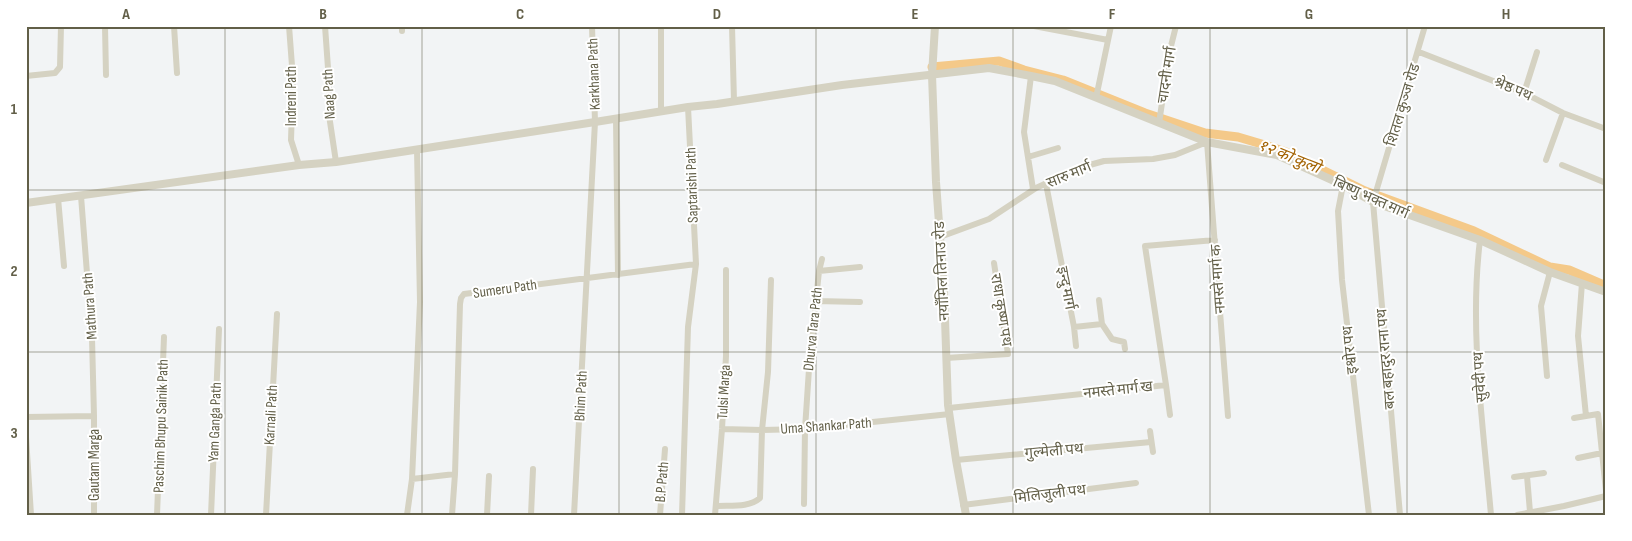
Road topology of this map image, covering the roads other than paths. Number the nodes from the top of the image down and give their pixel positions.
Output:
1 (61, 26) edge
2 (106, 26) edge
3 (174, 26) edge
4 (288, 26) edge
5 (325, 26) edge
6 (592, 26) edge
7 (661, 26) edge
8 (732, 26) edge
9 (935, 26) edge
10 (1034, 26) edge
11 (1111, 26) edge
12 (1176, 26) edge
13 (1425, 26) edge
14 (1108, 40) junction
15 (1419, 52) junction
16 (1537, 52) dead end
17 (178, 73) dead end
18 (932, 74) junction
19 (106, 75) dead end
20 (26, 76) edge
21 (1031, 76) junction
22 (1524, 93) junction
23 (1097, 95) junction
24 (734, 101) junction
25 (688, 107) junction
26 (661, 111) junction
27 (1563, 113) junction
28 (616, 119) junction
29 (1160, 120) junction
30 (595, 122) junction
31 (1606, 129) edge
32 (1207, 142) junction
33 (1058, 148) dead end
34 (417, 149) junction
35 (1028, 157) junction
36 (1546, 160) dead end
37 (336, 162) junction
38 (298, 165) junction
39 (1562, 165) dead end
40 (1606, 183) edge
41 (1046, 184) junction
42 (1342, 185) junction
43 (1034, 189) junction
44 (81, 196) junction
45 (58, 198) junction
46 (1373, 202) junction
47 (26, 203) edge
48 (940, 237) junction
49 (1215, 240) junction
50 (1480, 240) junction
51 (822, 259) dead end
52 (994, 263) dead end
53 (696, 264) junction
54 (64, 266) dead end
55 (860, 267) dead end
56 (726, 270) dead end
57 (819, 271) junction
58 (1550, 272) junction
59 (618, 275) junction
60 (587, 278) junction
61 (771, 280) dead end
62 (1582, 283) junction
63 (1606, 292) edge
64 (1098, 300) dead end
65 (816, 301) junction
66 (860, 302) dead end
67 (277, 314) dead end
68 (1102, 324) junction
69 (1074, 327) junction
70 (219, 330) dead end
71 (164, 337) dead end
72 (1076, 346) dead end
73 (1125, 350) dead end
74 (946, 358) junction
75 (1546, 376) dead end
76 (1166, 385) junction
77 (950, 411) junction
78 (1170, 415) dead end
79 (26, 416) edge
80 (94, 416) junction
81 (1228, 416) dead end
82 (1586, 416) junction
83 (1574, 418) dead end
84 (722, 429) junction
85 (805, 429) junction
86 (762, 430) junction
87 (1150, 431) dead end
88 (26, 438) edge
89 (1151, 442) junction
90 (665, 449) dead end
91 (1152, 452) dead end
92 (1602, 453) junction
93 (1578, 458) dead end
94 (956, 460) junction
95 (533, 468) dead end
96 (1544, 473) dead end
97 (456, 474) junction
98 (489, 476) dead end
99 (1527, 476) junction
100 (1514, 478) dead end
101 (412, 479) junction
102 (1136, 483) dead end
103 (1606, 491) edge
104 (1606, 496) edge
105 (804, 504) dead end
106 (963, 505) junction
107 (716, 506) junction
108 (1553, 511) edge
109 (1530, 512) junction
110 (31, 515) edge
111 (94, 515) edge
112 (157, 515) edge
113 (211, 515) edge
114 (266, 515) edge
115 (407, 515) edge
116 (452, 515) edge
117 (487, 515) edge
118 (531, 515) edge
119 (574, 515) edge
120 (660, 515) edge
121 (682, 515) edge
122 (715, 515) edge
123 (966, 515) edge
124 (1369, 515) edge
125 (1400, 515) edge
126 (1491, 515) edge
127 (1517, 515) edge

1 - 20 street
2 - 19 street
3 - 17 street
4 - 38 street, Indreni Path
5 - 37 street, Naag Path
6 - 30 street, Karkhana Path
7 - 26 street
8 - 24 street
9 - 18 street, नयाँमिल तिनाउ रोड
10 - 14 street
11 - 14 street
12 - 29 street, चादनी मार्ग
13 - 15 street, शितल कुञ्ज रोड
14 - 23 street
15 - 22 street, श्रेष्ठ पथ
15 - 46 street, शितल कुञ्ज रोड
16 - 22 street
18 - 21 street, बिष्णु भक्त मार्ग
18 - 24 street, बिष्णु भक्त मार्ग
18 - 48 street, नयाँमिल तिनाउ रोड
21 - 23 street, बिष्णु भक्त मार्ग
21 - 35 street
22 - 27 street, श्रेष्ठ पथ
23 - 29 street, बिष्णु भक्त मार्ग
24 - 25 street, बिष्णु भक्त मार्ग
25 - 26 street, बिष्णु भक्त मार्ग
25 - 53 street, Saptarishi Path
26 - 28 street, बिष्णु भक्त मार्ग
27 - 31 street, श्रेष्ठ पथ
27 - 36 street
28 - 30 street, बिष्णु भक्त मार्ग
28 - 59 street
29 - 32 street, बिष्णु भक्त मार्ग
30 - 34 street, बिष्णु भक्त मार्ग
30 - 60 street, Karkhana Path
32 - 41 street, सारु मार्ग
32 - 42 street, बिष्णु भक्त मार्ग
32 - 49 street, नमस्ते मार्ग क
33 - 35 street
34 - 37 street, बिष्णु भक्त मार्ग
34 - 101 street
35 - 43 street
37 - 38 street, बिष्णु भक्त मार्ग
38 - 44 street, बिष्णु भक्त मार्ग
39 - 40 street
41 - 43 street, सारु मार्ग
41 - 69 street, इन्दु मार्ग
42 - 46 street, बिष्णु भक्त मार्ग
42 - 124 street, इश्वोर पथ
43 - 48 street, सारु मार्ग
44 - 45 street, बिष्णु भक्त मार्ग
44 - 80 street, Mathura Path
45 - 47 street, बिष्णु भक्त मार्ग
45 - 54 street, Mathura Path
46 - 50 street, बिष्णु भक्त मार्ग
46 - 125 street, बल बहादुर राना पथ
48 - 74 street, नयाँमिल तिनाउ रोड
49 - 76 street, नमस्ते मार्ग ख
49 - 81 street, नमस्ते मार्ग क
50 - 58 street, बिष्णु भक्त मार्ग
50 - 126 street, सुवेदी पथ
51 - 57 street
52 - 74 street, राधा कृष्ण पथ
53 - 59 street, Sumeru Path
53 - 121 street, Saptarishi Path
55 - 57 street, Dhurva Tara Path
56 - 84 street, Tulsi Marga
57 - 65 street, Dhurva Tara Path
58 - 62 street, बिष्णु भक्त मार्ग
58 - 75 street
59 - 60 street, Sumeru Path
60 - 97 street, Sumeru Path
60 - 119 street, Bhim Path
61 - 86 street, Uma Shankar Path
62 - 63 street, बिष्णु भक्त मार्ग
62 - 82 street
64 - 68 street
65 - 66 street
65 - 85 street, Dhurva Tara Path
67 - 114 street, Karnali Path
68 - 69 street, इन्दु मार्ग
68 - 73 street
69 - 72 street
70 - 113 street, Yam Ganga Path
71 - 112 street, Paschim Bhupu Sainik Path
74 - 77 street, नयाँमिल तिनाउ रोड
76 - 77 street, नमस्ते मार्ग ख
76 - 78 street
77 - 85 street, Uma Shankar Path
77 - 94 street, नयाँमिल तिनाउ रोड
79 - 80 street
80 - 111 street, Gautam Marga
82 - 83 street
82 - 92 street
84 - 86 street
84 - 107 street, Tulsi Marga
85 - 86 street, Uma Shankar Path
85 - 105 street, Dhurva Tara Path
86 - 107 street
87 - 89 street
88 - 110 street
89 - 91 street
89 - 94 street, गुल्मेली पथ
90 - 120 street, B.P Path
92 - 93 street
92 - 103 street
94 - 106 street, नयाँमिल तिनाउ रोड
95 - 118 street
96 - 99 street
97 - 101 street
97 - 116 street
98 - 117 street
99 - 100 street
99 - 109 street
101 - 115 street
102 - 106 street, मिलिजुली पथ
104 - 108 street
106 - 123 street, नयाँमिल तिनाउ रोड
107 - 122 street, Tulsi Marga
108 - 109 street
109 - 127 street

